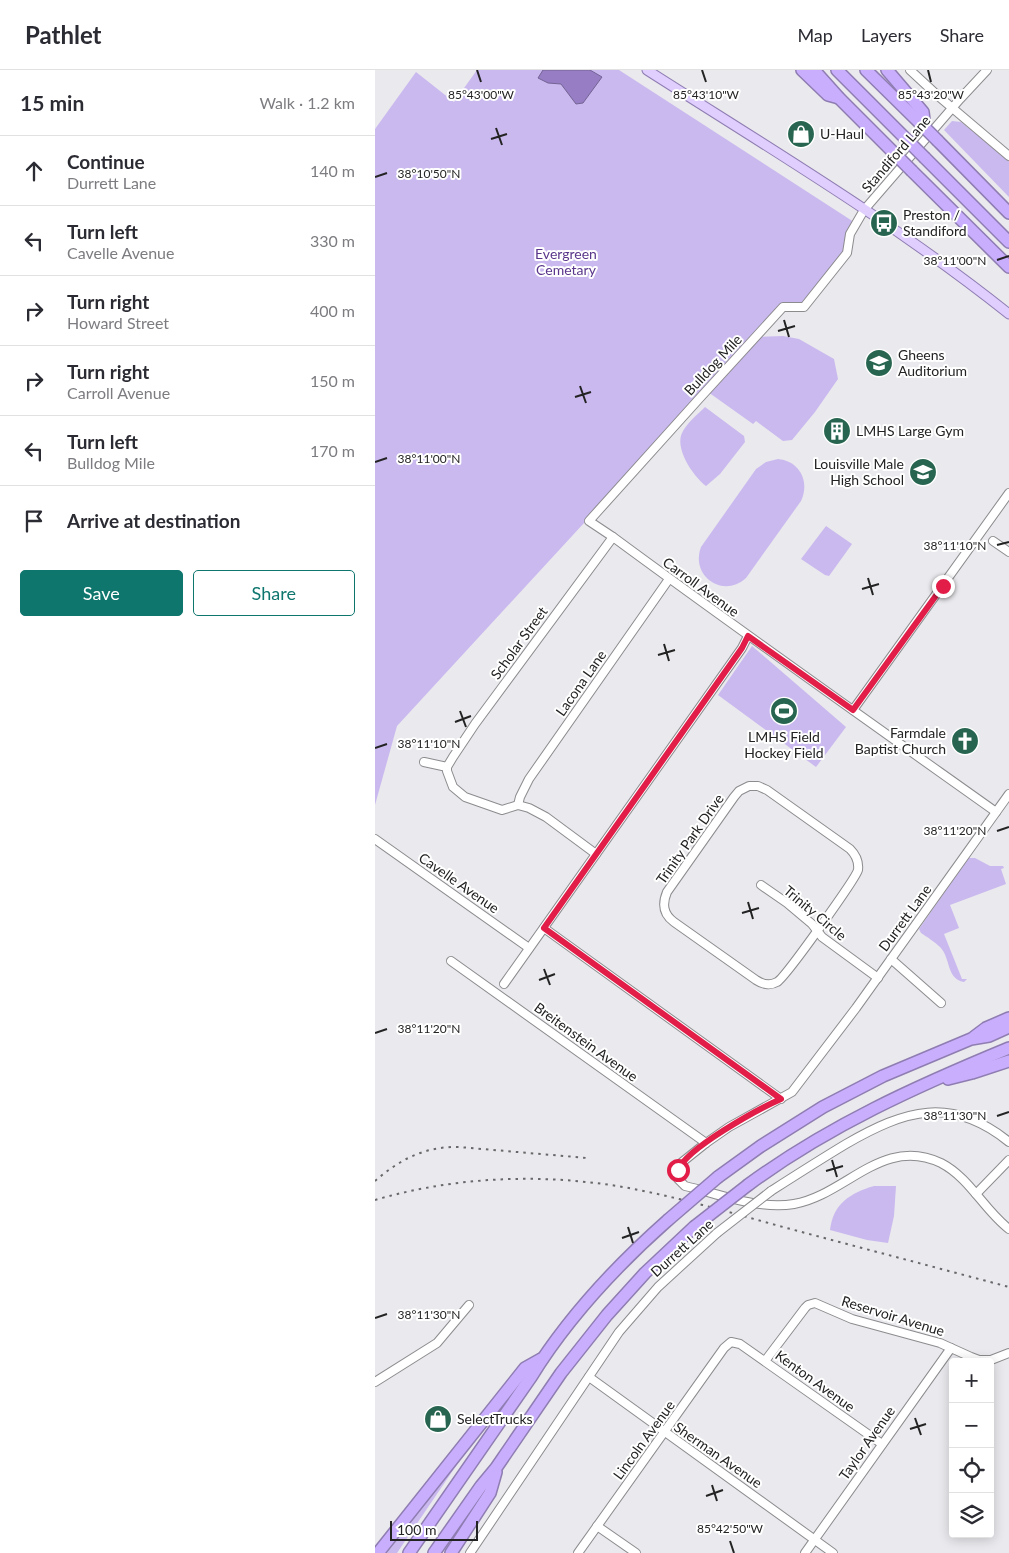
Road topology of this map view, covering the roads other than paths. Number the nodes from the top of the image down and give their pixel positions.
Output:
1 (647, 70) edge
2 (802, 70) edge
3 (814, 70) edge
4 (837, 70) edge
5 (866, 70) edge
6 (887, 70) edge
7 (911, 70) edge
8 (987, 70) edge
9 (839, 98) junction
10 (952, 108) junction
11 (925, 128) junction
12 (1009, 156) edge
13 (864, 210) junction
14 (1009, 213) edge
15 (1009, 242) edge
16 (1009, 267) edge
17 (1009, 314) edge
18 (1009, 494) edge
19 (613, 537) junction
20 (993, 541) dead end
21 (1009, 552) edge
22 (669, 578) junction
23 (748, 636) junction
24 (853, 710) junction
25 (424, 762) dead end
26 (447, 766) junction
27 (1009, 794) edge
28 (518, 805) junction
29 (996, 812) junction
30 (375, 839) edge
31 (596, 854) junction
32 (761, 885) dead end
33 (544, 928) junction
34 (817, 931) junction
35 (529, 948) junction
36 (891, 959) junction
37 (451, 961) dead end
38 (878, 978) junction
39 (504, 984) dead end
40 (941, 1002) dead end
41 (1009, 1018) edge
42 (1009, 1027) edge
43 (971, 1039) junction
44 (1009, 1048) edge
45 (1009, 1061) edge
46 (924, 1084) junction
47 (781, 1099) junction
48 (1009, 1142) edge
49 (706, 1143) junction
50 (1009, 1160) edge
51 (976, 1194) junction
52 (1009, 1229) edge
53 (469, 1305) dead end
54 (731, 1342) joint
55 (951, 1348) junction
56 (1009, 1353) edge
57 (542, 1358) junction
58 (765, 1361) junction
59 (589, 1377) junction
60 (375, 1382) edge
61 (664, 1432) junction
62 (882, 1444) junction
63 (497, 1468) junction
64 (597, 1526) junction
65 (815, 1539) junction
66 (378, 1553) edge
67 (409, 1553) edge
68 (434, 1553) edge
69 (451, 1553) edge
70 (470, 1553) edge
71 (578, 1553) edge
72 (637, 1553) edge
73 (805, 1553) edge
74 (833, 1553) edge

1 - 13 main road
2 - 9 highway
3 - 9 highway
4 - 15 highway, bridge
5 - 11 highway
6 - 11 highway
7 - 10 street
8 - 10 street, Standiford Lane
9 - 16 highway, bridge
10 - 12 street
10 - 13 street, Standiford Lane
11 - 14 highway, bridge
13 - 17 main road
13 - 19 street, Bulldog Mile
18 - 24 street
19 - 22 street, Carroll Avenue
19 - 26 street, Scholar Street
20 - 21 street
22 - 23 street, Carroll Avenue
22 - 28 street, Lacona Lane
23 - 24 street, Carroll Avenue
23 - 31 street
24 - 29 street, Carroll Avenue
25 - 26 street
26 - 28 street
27 - 29 street, Durrett Lane
28 - 31 street
29 - 36 street, Durrett Lane
30 - 35 street, Cavelle Avenue
31 - 33 street
32 - 34 street, Trinity Circle
33 - 35 street
33 - 47 street
34 - 34 street, Trinity Park Drive
34 - 38 street, Trinity Circle
35 - 39 street
36 - 38 street, Durrett Lane
36 - 40 street
37 - 49 street, Breitenstein Avenue
38 - 47 street, Durrett Lane
41 - 43 highway
42 - 43 highway
43 - 57 highway, bridge
44 - 46 highway
45 - 46 highway
46 - 63 highway, bridge
47 - 49 street, Durrett Lane
48 - 59 street, Durrett Lane, bridge
49 - 51 street, Durrett Lane
50 - 51 street
51 - 52 street
53 - 60 street
54 - 58 street, Kenton Avenue
54 - 61 street, Lincoln Avenue
55 - 56 street, Reservoir Avenue
55 - 58 street, Reservoir Avenue
55 - 62 street, Taylor Avenue
57 - 66 highway
57 - 67 highway
58 - 62 street, Kenton Avenue
59 - 61 street, Sherman Avenue
59 - 70 street, Durrett Lane
61 - 64 street, Lincoln Avenue
61 - 65 street, Sherman Avenue
62 - 65 street, Taylor Avenue
63 - 68 highway
63 - 69 highway
64 - 71 street, Lincoln Avenue
64 - 72 street
65 - 73 street, Taylor Avenue
65 - 74 street, Sherman Avenue

